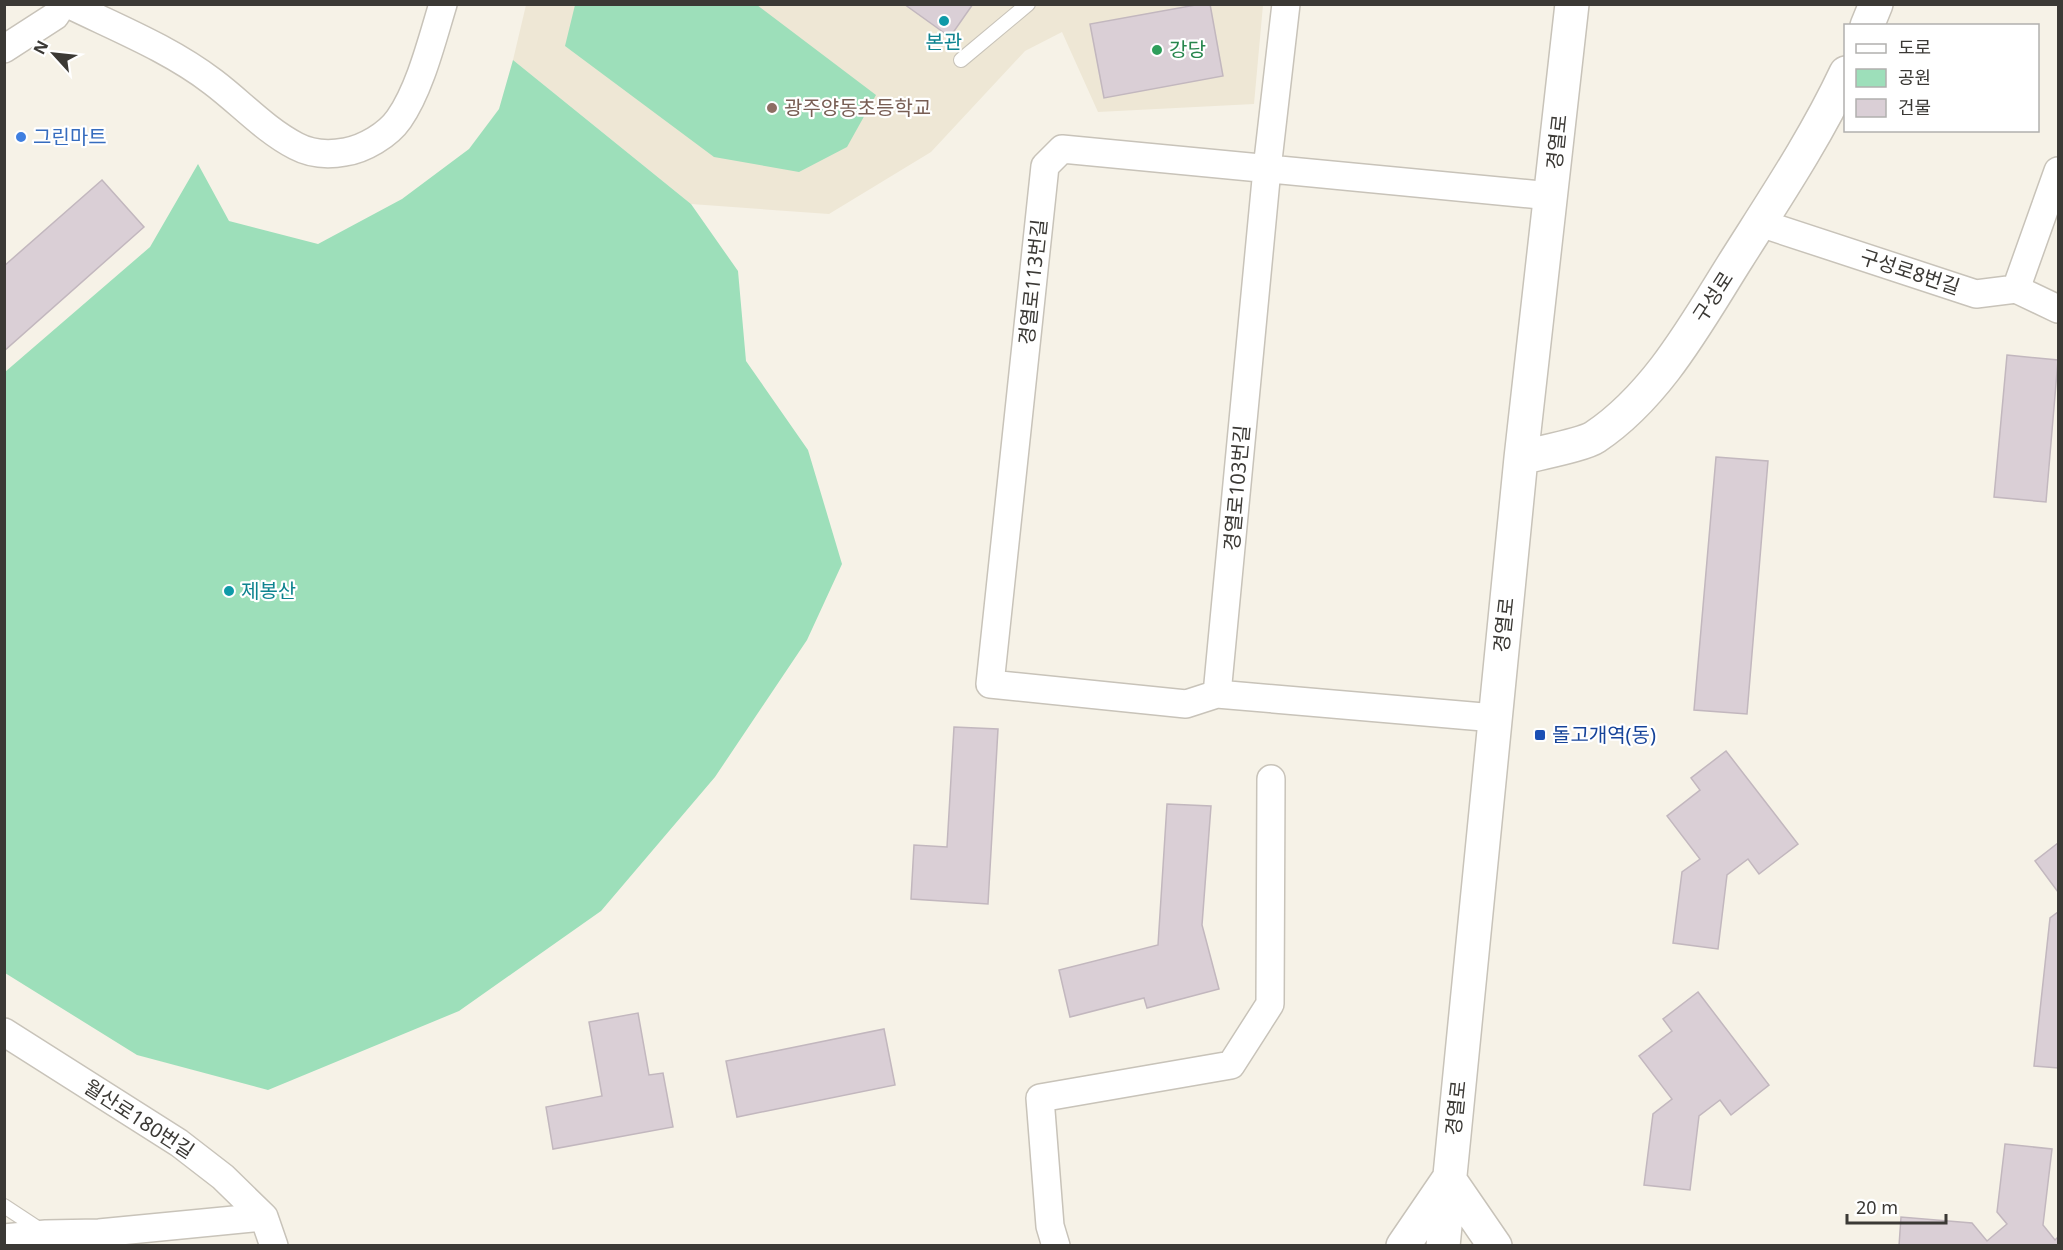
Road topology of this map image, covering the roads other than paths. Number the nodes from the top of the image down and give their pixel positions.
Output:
1 (63, 4) edge
2 (68, 4) edge
3 (443, 4) edge
4 (1028, 4) edge
5 (1286, 4) edge
6 (1572, 4) edge
7 (1876, 4) edge
8 (1868, 24) edge
9 (4, 49) edge
10 (961, 60) dead end
11 (1844, 75) edge
12 (1267, 170) junction
13 (2058, 171) edge
14 (1551, 196) junction
15 (1760, 224) junction
16 (2016, 289) junction
17 (2058, 309) edge
18 (1521, 458) junction
19 (1217, 694) junction
20 (1495, 718) junction
21 (1271, 779) dead end
22 (4, 1032) edge
23 (1449, 1179) junction
24 (4, 1206) edge
25 (264, 1217) junction
26 (46, 1234) junction
27 (4, 1238) edge
28 (274, 1245) edge
29 (1056, 1245) edge
30 (1403, 1245) edge
31 (1443, 1245) edge
32 (1496, 1245) edge

1 - 9 street
2 - 3 street
4 - 10 lane
5 - 12 street, 경열로103번길
6 - 14 street, 경열로
7 - 8 street
11 - 15 street, 구성로
12 - 14 street, 경열로113번길
12 - 19 street, 경열로103번길
12 - 19 street, 경열로113번길
13 - 16 street
14 - 18 street, 경열로
15 - 16 street, 구성로8번길
15 - 18 street, 구성로
16 - 17 street
18 - 20 street, 경열로
19 - 20 street
20 - 23 street, 경열로
21 - 29 street
22 - 25 street, 월산로180번길
23 - 30 street
23 - 31 street, 경열로
23 - 32 street
24 - 26 lane
25 - 26 street
25 - 28 street, 월산로180번길
26 - 27 street

